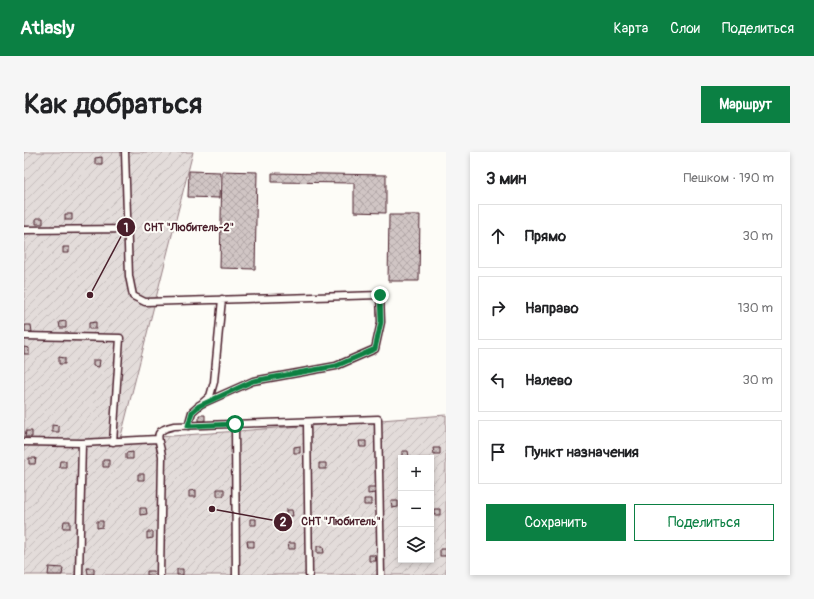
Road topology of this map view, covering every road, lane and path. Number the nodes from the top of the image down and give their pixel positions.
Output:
1 (125, 152) edge
2 (128, 229) junction
3 (24, 230) edge
4 (222, 299) junction
5 (24, 336) edge
6 (199, 406) junction
7 (307, 422) junction
8 (235, 424) junction
9 (188, 426) junction
10 (157, 439) junction
11 (24, 442) edge
12 (113, 442) junction
13 (82, 443) junction
14 (79, 575) edge
15 (160, 575) edge
16 (236, 575) edge
17 (310, 575) edge
18 (381, 575) edge

1 - 2 lane
2 - 3 lane
2 - 4 lane
4 - 6 lane
4 - 6 lane
5 - 12 lane
6 - 9 lane
7 - 8 lane
7 - 17 lane
7 - 18 lane
8 - 9 lane
8 - 16 lane
9 - 10 lane
10 - 12 lane
10 - 15 lane
11 - 13 lane
12 - 13 lane
13 - 14 lane

